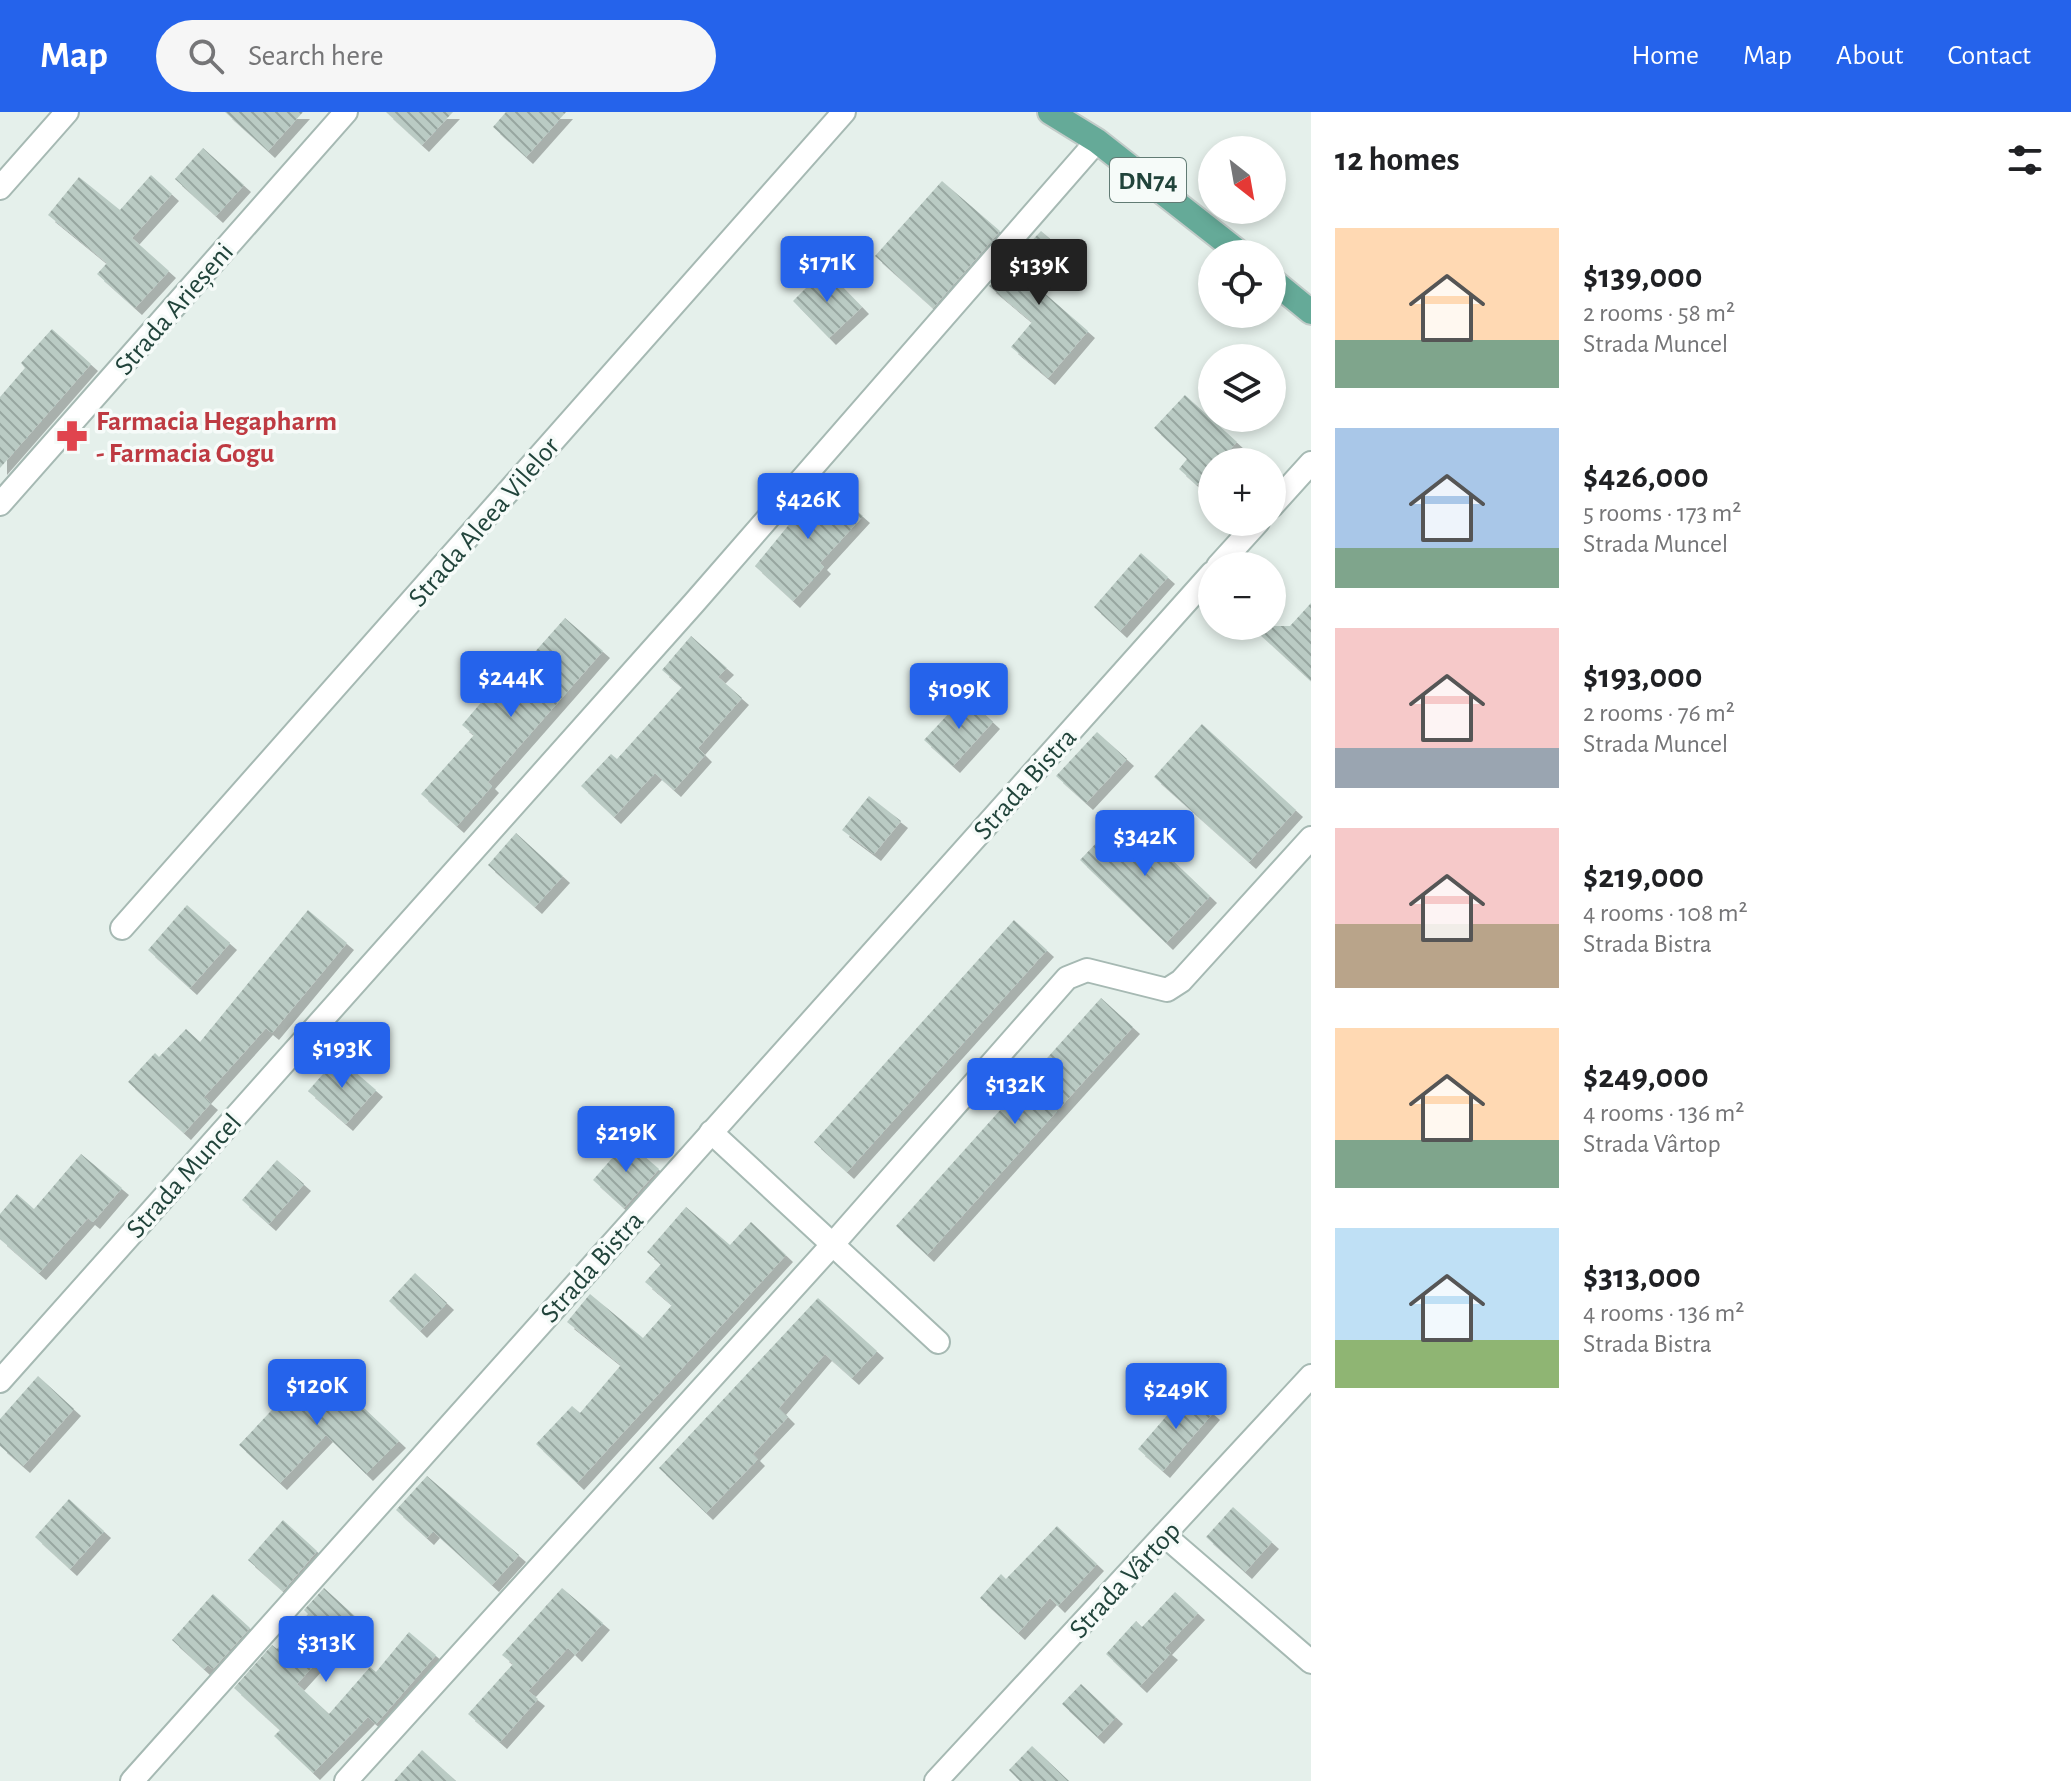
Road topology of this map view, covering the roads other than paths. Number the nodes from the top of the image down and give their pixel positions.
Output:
1 (67, 112) edge
2 (346, 112) edge
3 (844, 112) edge
4 (1050, 112) edge
5 (1097, 141) junction
6 (0, 188) edge
7 (1223, 240) edge
8 (1286, 291) edge
9 (1311, 312) edge
10 (1311, 463) edge
11 (1286, 491) edge
12 (0, 504) edge
13 (1245, 536) edge
14 (1231, 552) edge
15 (1198, 589) edge
16 (1311, 838) edge
17 (122, 928) dead end
18 (711, 1132) junction
19 (833, 1244) junction
20 (938, 1342) dead end
21 (1311, 1376) edge
22 (0, 1381) edge
23 (1164, 1535) junction
24 (1311, 1662) edge
25 (132, 1781) edge
26 (346, 1781) edge
27 (936, 1781) edge

1 - 6 street
2 - 12 street, Strada Arieșeni
3 - 17 street, Strada Aleea Vilelor
4 - 5 main road, DN74
5 - 7 main road, DN74
5 - 22 street, Strada Muncel
8 - 9 main road
10 - 11 street
13 - 14 street
15 - 18 street, Strada Bistra
16 - 19 street
18 - 19 street
18 - 25 street, Strada Bistra
19 - 20 street
19 - 26 street
21 - 23 street, Strada Vârtop
23 - 24 street
23 - 27 street, Strada Vârtop

